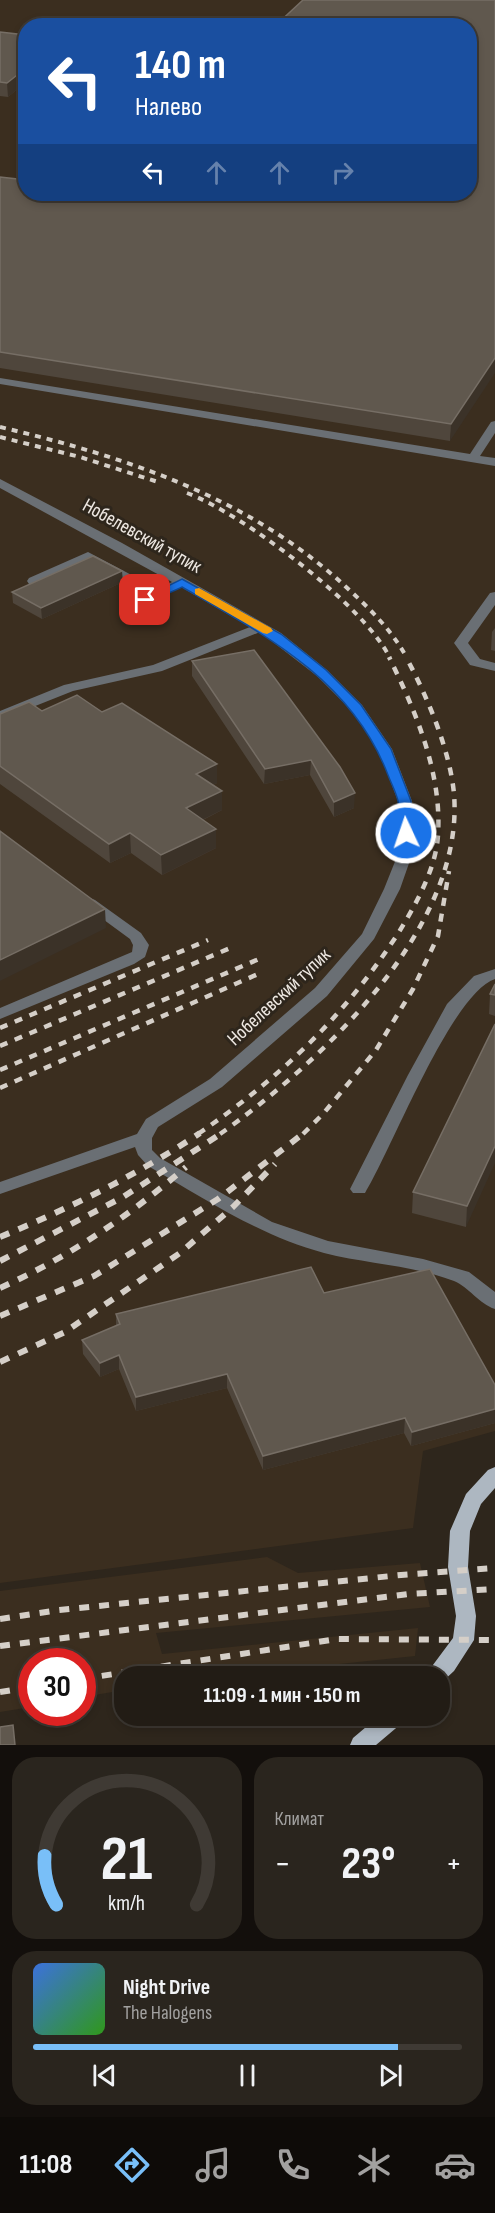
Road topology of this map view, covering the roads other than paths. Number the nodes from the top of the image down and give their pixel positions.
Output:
1 (0, 381) edge
2 (495, 424) edge
3 (473, 458) junction
4 (495, 462) edge
5 (0, 483) edge
6 (33, 581) edge
7 (182, 582) junction
8 (158, 594) junction
9 (495, 596) edge
10 (133, 605) dead end
11 (261, 627) junction
12 (495, 668) edge
13 (0, 716) edge
14 (82, 896) edge
15 (495, 974) edge
16 (0, 1014) edge
17 (143, 1138) junction
18 (0, 1188) edge
19 (359, 1189) dead end
20 (495, 1302) edge
21 (495, 1475) edge
22 (445, 1666) edge
23 (383, 1726) edge
24 (362, 1745) edge

1 - 3 street
2 - 3 street
3 - 4 street
5 - 7 street, Нобелевский тупик
6 - 8 street
7 - 8 street
7 - 11 street, Нобелевский тупик
8 - 10 street
9 - 12 street
11 - 13 street
11 - 17 street, Нобелевский тупик
14 - 16 street
15 - 19 street
17 - 18 street
17 - 20 street
21 - 22 main road
23 - 24 main road

